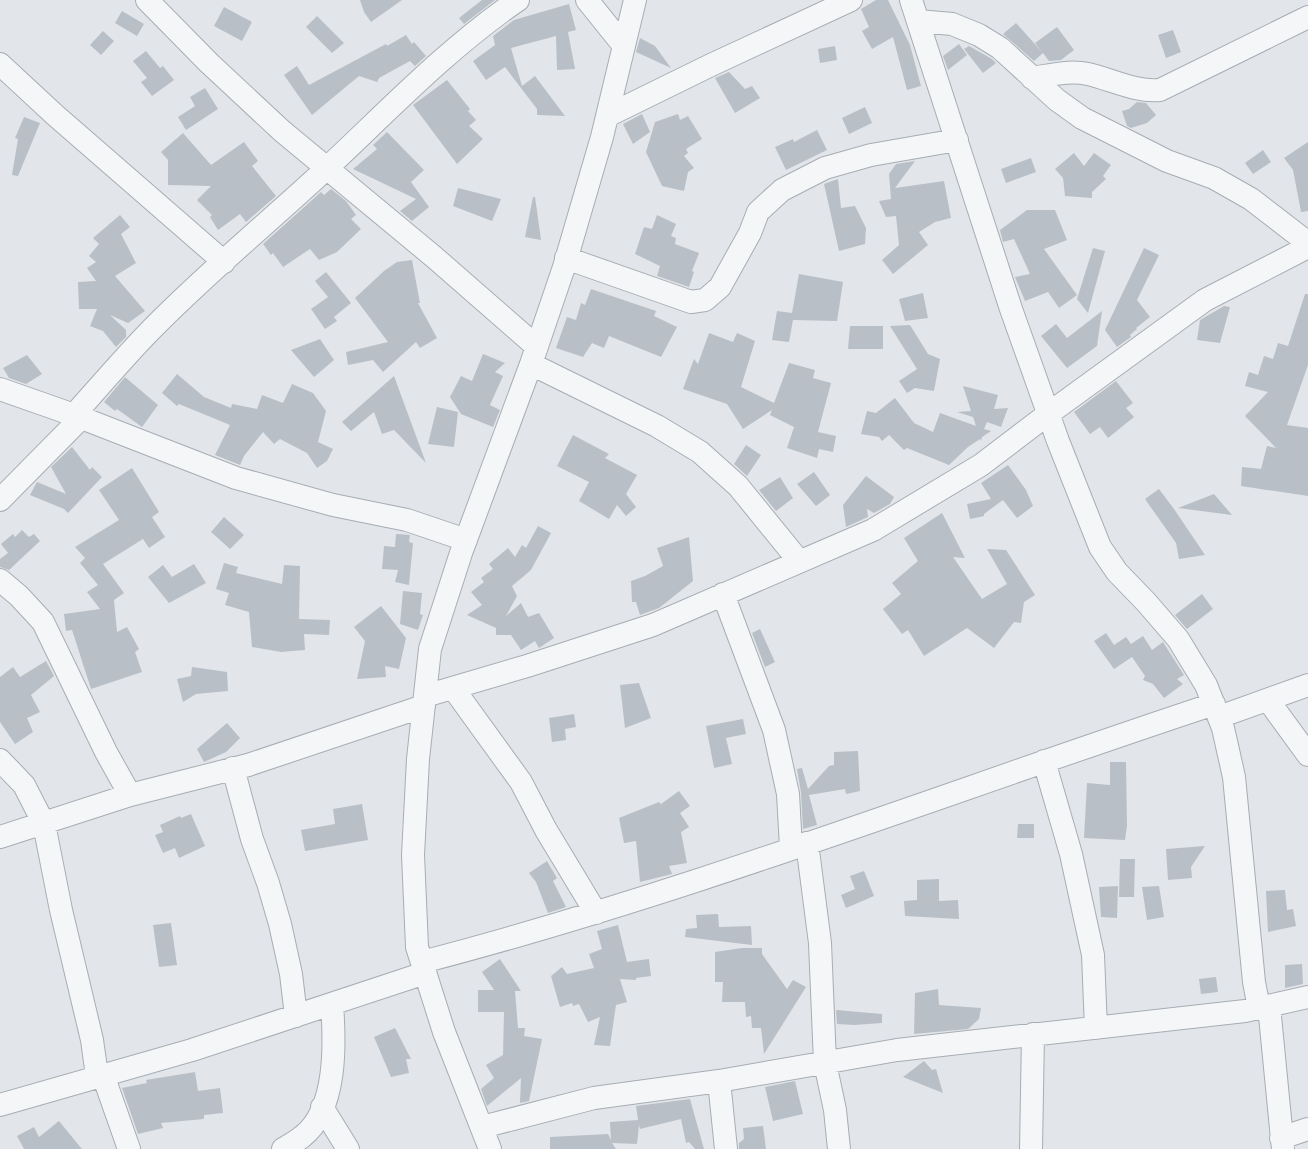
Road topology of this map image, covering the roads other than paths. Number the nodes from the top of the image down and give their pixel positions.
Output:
1 (147, 0) edge
2 (518, 0) edge
3 (587, 0) edge
4 (635, 0) edge
5 (850, 0) edge
6 (914, 10) edge
7 (1308, 17) edge
8 (624, 46) junction
9 (0, 64) edge
10 (1032, 78) junction
11 (607, 116) junction
12 (957, 140) junction
13 (326, 169) junction
14 (1308, 245) edge
15 (566, 258) junction
16 (224, 262) junction
17 (534, 355) junction
18 (0, 388) edge
19 (1048, 414) junction
20 (78, 416) junction
21 (0, 500) edge
22 (466, 540) junction
23 (799, 561) junction
24 (0, 580) edge
25 (723, 594) junction
26 (1308, 685) edge
27 (453, 687) junction
28 (424, 700) junction
29 (1268, 700) junction
30 (1217, 711) junction
31 (1308, 755) edge
32 (0, 760) edge
33 (1044, 761) junction
34 (233, 768) junction
35 (130, 795) junction
36 (44, 824) junction
37 (0, 837) edge
38 (799, 846) junction
39 (596, 913) junction
40 (424, 968) junction
41 (1308, 997) edge
42 (332, 1004) junction
43 (1264, 1007) junction
44 (296, 1016) junction
45 (1096, 1028) junction
46 (1033, 1034) junction
47 (825, 1063) junction
48 (100, 1075) junction
49 (719, 1081) junction
50 (0, 1105) edge
51 (322, 1107) junction
52 (482, 1127) junction
53 (1308, 1130) edge
54 (1282, 1143) edge
55 (129, 1149) edge
56 (283, 1149) edge
57 (348, 1149) edge
58 (490, 1149) edge
59 (726, 1149) edge
60 (839, 1149) edge
61 (1031, 1149) edge

1 - 13 street
2 - 13 street
3 - 8 street
4 - 8 street
5 - 11 street
6 - 10 street
6 - 12 street
7 - 10 street
8 - 11 street
9 - 16 street
10 - 14 street
11 - 15 street
12 - 15 street
12 - 19 street
13 - 16 street
13 - 17 street
14 - 19 street
15 - 17 street
16 - 20 street
17 - 22 street
17 - 23 street
18 - 20 street
19 - 23 street
19 - 30 street
20 - 21 street
20 - 22 street
22 - 28 street
23 - 25 street
24 - 35 street
25 - 27 street
25 - 38 street
26 - 29 street
27 - 28 street
27 - 39 street
28 - 34 street
28 - 40 street
29 - 30 street
29 - 31 street
30 - 33 street
30 - 43 street
32 - 36 street
33 - 38 street
33 - 45 street
34 - 35 street
34 - 44 street
35 - 36 street
36 - 37 street
36 - 48 street
38 - 39 street
38 - 47 street
39 - 40 street
40 - 42 street
40 - 52 street
41 - 43 street
42 - 44 street
42 - 51 street
43 - 45 street
43 - 54 street
44 - 48 street
45 - 46 street
46 - 47 street
46 - 61 street
47 - 49 street
47 - 60 street
48 - 50 street
48 - 55 street
49 - 52 street
49 - 59 street
51 - 56 street
51 - 57 street
52 - 58 street
53 - 54 street

